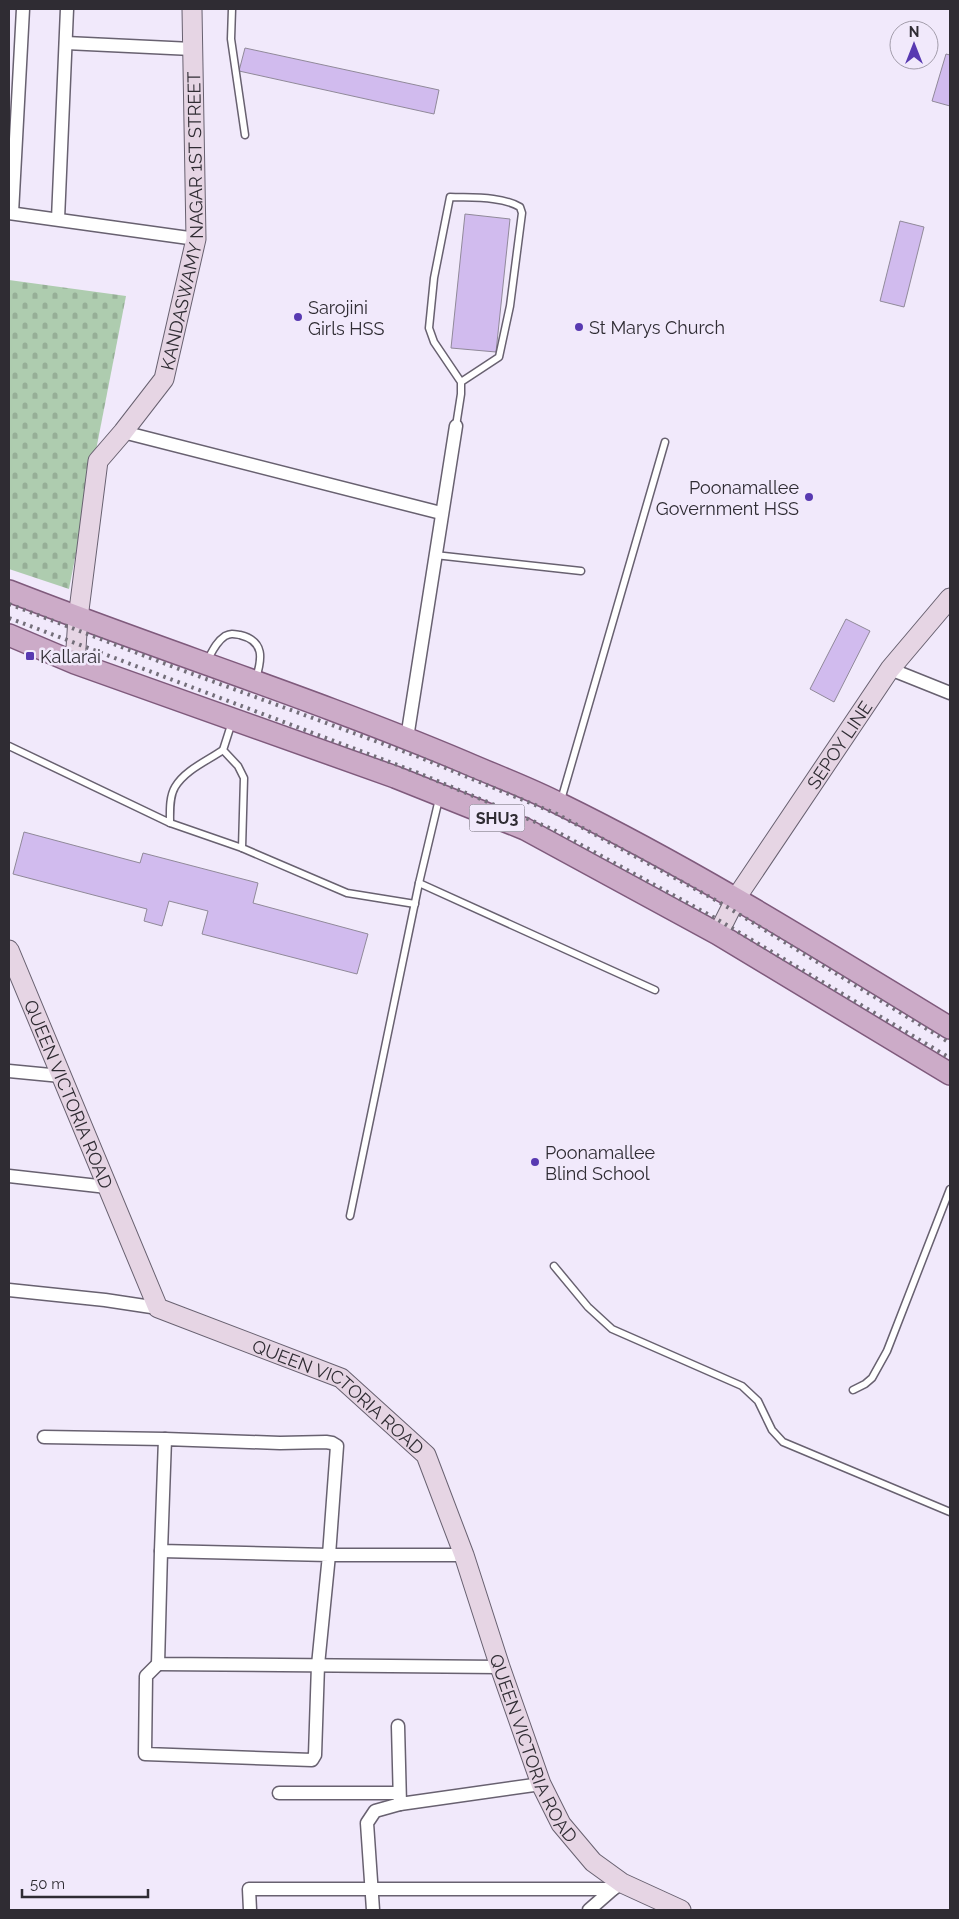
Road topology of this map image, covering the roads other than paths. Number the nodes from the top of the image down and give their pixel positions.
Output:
1 (23, 9) edge
2 (67, 9) edge
3 (192, 9) edge
4 (232, 9) edge
5 (66, 43) junction
6 (192, 49) junction
7 (245, 135) dead end
8 (10, 213) edge
9 (58, 220) junction
10 (196, 239) junction
11 (461, 382) junction
12 (456, 426) joint
13 (123, 432) junction
14 (665, 442) dead end
15 (441, 513) junction
16 (435, 555) junction
17 (581, 571) dead end
18 (9, 591) edge
19 (950, 598) edge
20 (78, 618) junction
21 (9, 635) edge
22 (206, 662) junction
23 (75, 663) junction
24 (890, 669) junction
25 (255, 681) junction
26 (950, 693) edge
27 (233, 718) junction
28 (407, 738) junction
29 (9, 746) edge
30 (223, 750) junction
31 (440, 795) junction
32 (560, 804) junction
33 (170, 823) junction
34 (242, 848) junction
35 (420, 883) junction
36 (736, 898) junction
37 (415, 904) junction
38 (718, 934) junction
39 (9, 950) edge
40 (655, 990) dead end
41 (950, 1028) edge
42 (9, 1071) edge
43 (950, 1074) edge
44 (61, 1076) junction
45 (9, 1176) edge
46 (107, 1187) junction
47 (950, 1189) edge
48 (350, 1216) dead end
49 (554, 1266) dead end
50 (9, 1290) edge
51 (158, 1308) junction
52 (853, 1390) dead end
53 (44, 1438) dead end
54 (165, 1439) junction
55 (950, 1512) edge
56 (161, 1551) junction
57 (329, 1555) junction
58 (464, 1555) junction
59 (158, 1664) junction
60 (318, 1665) junction
61 (500, 1667) junction
62 (398, 1726) dead end
63 (541, 1784) junction
64 (279, 1793) dead end
65 (400, 1799) junction
66 (618, 1886) junction
67 (372, 1889) junction
68 (250, 1910) edge
69 (373, 1910) edge
70 (589, 1910) edge
71 (681, 1910) edge

1 - 8 street
2 - 5 street
3 - 6 street, KANDASWAMY NAGAR 1ST STREET
4 - 7 lane
5 - 6 street
5 - 9 street
6 - 10 street, KANDASWAMY NAGAR 1ST STREET
8 - 9 street
9 - 10 street
10 - 13 street, KANDASWAMY NAGAR 1ST STREET
11 - 11 lane
11 - 12 lane
12 - 15 street
13 - 15 street
13 - 20 street, KANDASWAMY NAGAR 1ST STREET
14 - 32 lane
15 - 16 street
16 - 17 lane
16 - 28 street
18 - 20 main road, SHU3
19 - 24 street, SEPOY LINE
20 - 22 main road, SHU3
20 - 23 street, KANDASWAMY NAGAR 1ST STREET
21 - 23 main road, SHU3
22 - 25 main road, SHU3
22 - 25 lane
23 - 27 main road, SHU3
24 - 26 street
24 - 36 street, SEPOY LINE
25 - 28 main road, SHU3
27 - 30 lane
27 - 31 main road, SHU3
28 - 32 main road, SHU3
29 - 33 lane
30 - 33 lane
30 - 34 lane
31 - 35 lane
31 - 38 main road, SHU3
32 - 36 main road, SHU3
33 - 34 lane
34 - 37 lane
35 - 37 lane
35 - 40 lane
36 - 38 street, SEPOY LINE
36 - 41 main road, SHU3
37 - 48 lane
38 - 43 main road, SHU3
39 - 44 street, QUEEN VICTORIA ROAD
42 - 44 street
44 - 46 street, QUEEN VICTORIA ROAD
45 - 46 street
46 - 51 street, QUEEN VICTORIA ROAD
47 - 52 lane
49 - 55 lane
50 - 51 street
51 - 58 street, QUEEN VICTORIA ROAD
53 - 54 street
54 - 56 street
54 - 57 street
56 - 57 street
56 - 59 street
57 - 58 street
57 - 60 street
58 - 61 street, QUEEN VICTORIA ROAD
59 - 60 street
59 - 60 street
60 - 61 street
61 - 63 street, QUEEN VICTORIA ROAD
62 - 65 street
63 - 65 street
63 - 66 street, QUEEN VICTORIA ROAD
64 - 65 street
65 - 67 street
66 - 67 street
66 - 70 street
66 - 71 street, QUEEN VICTORIA ROAD
67 - 68 street
67 - 69 street

